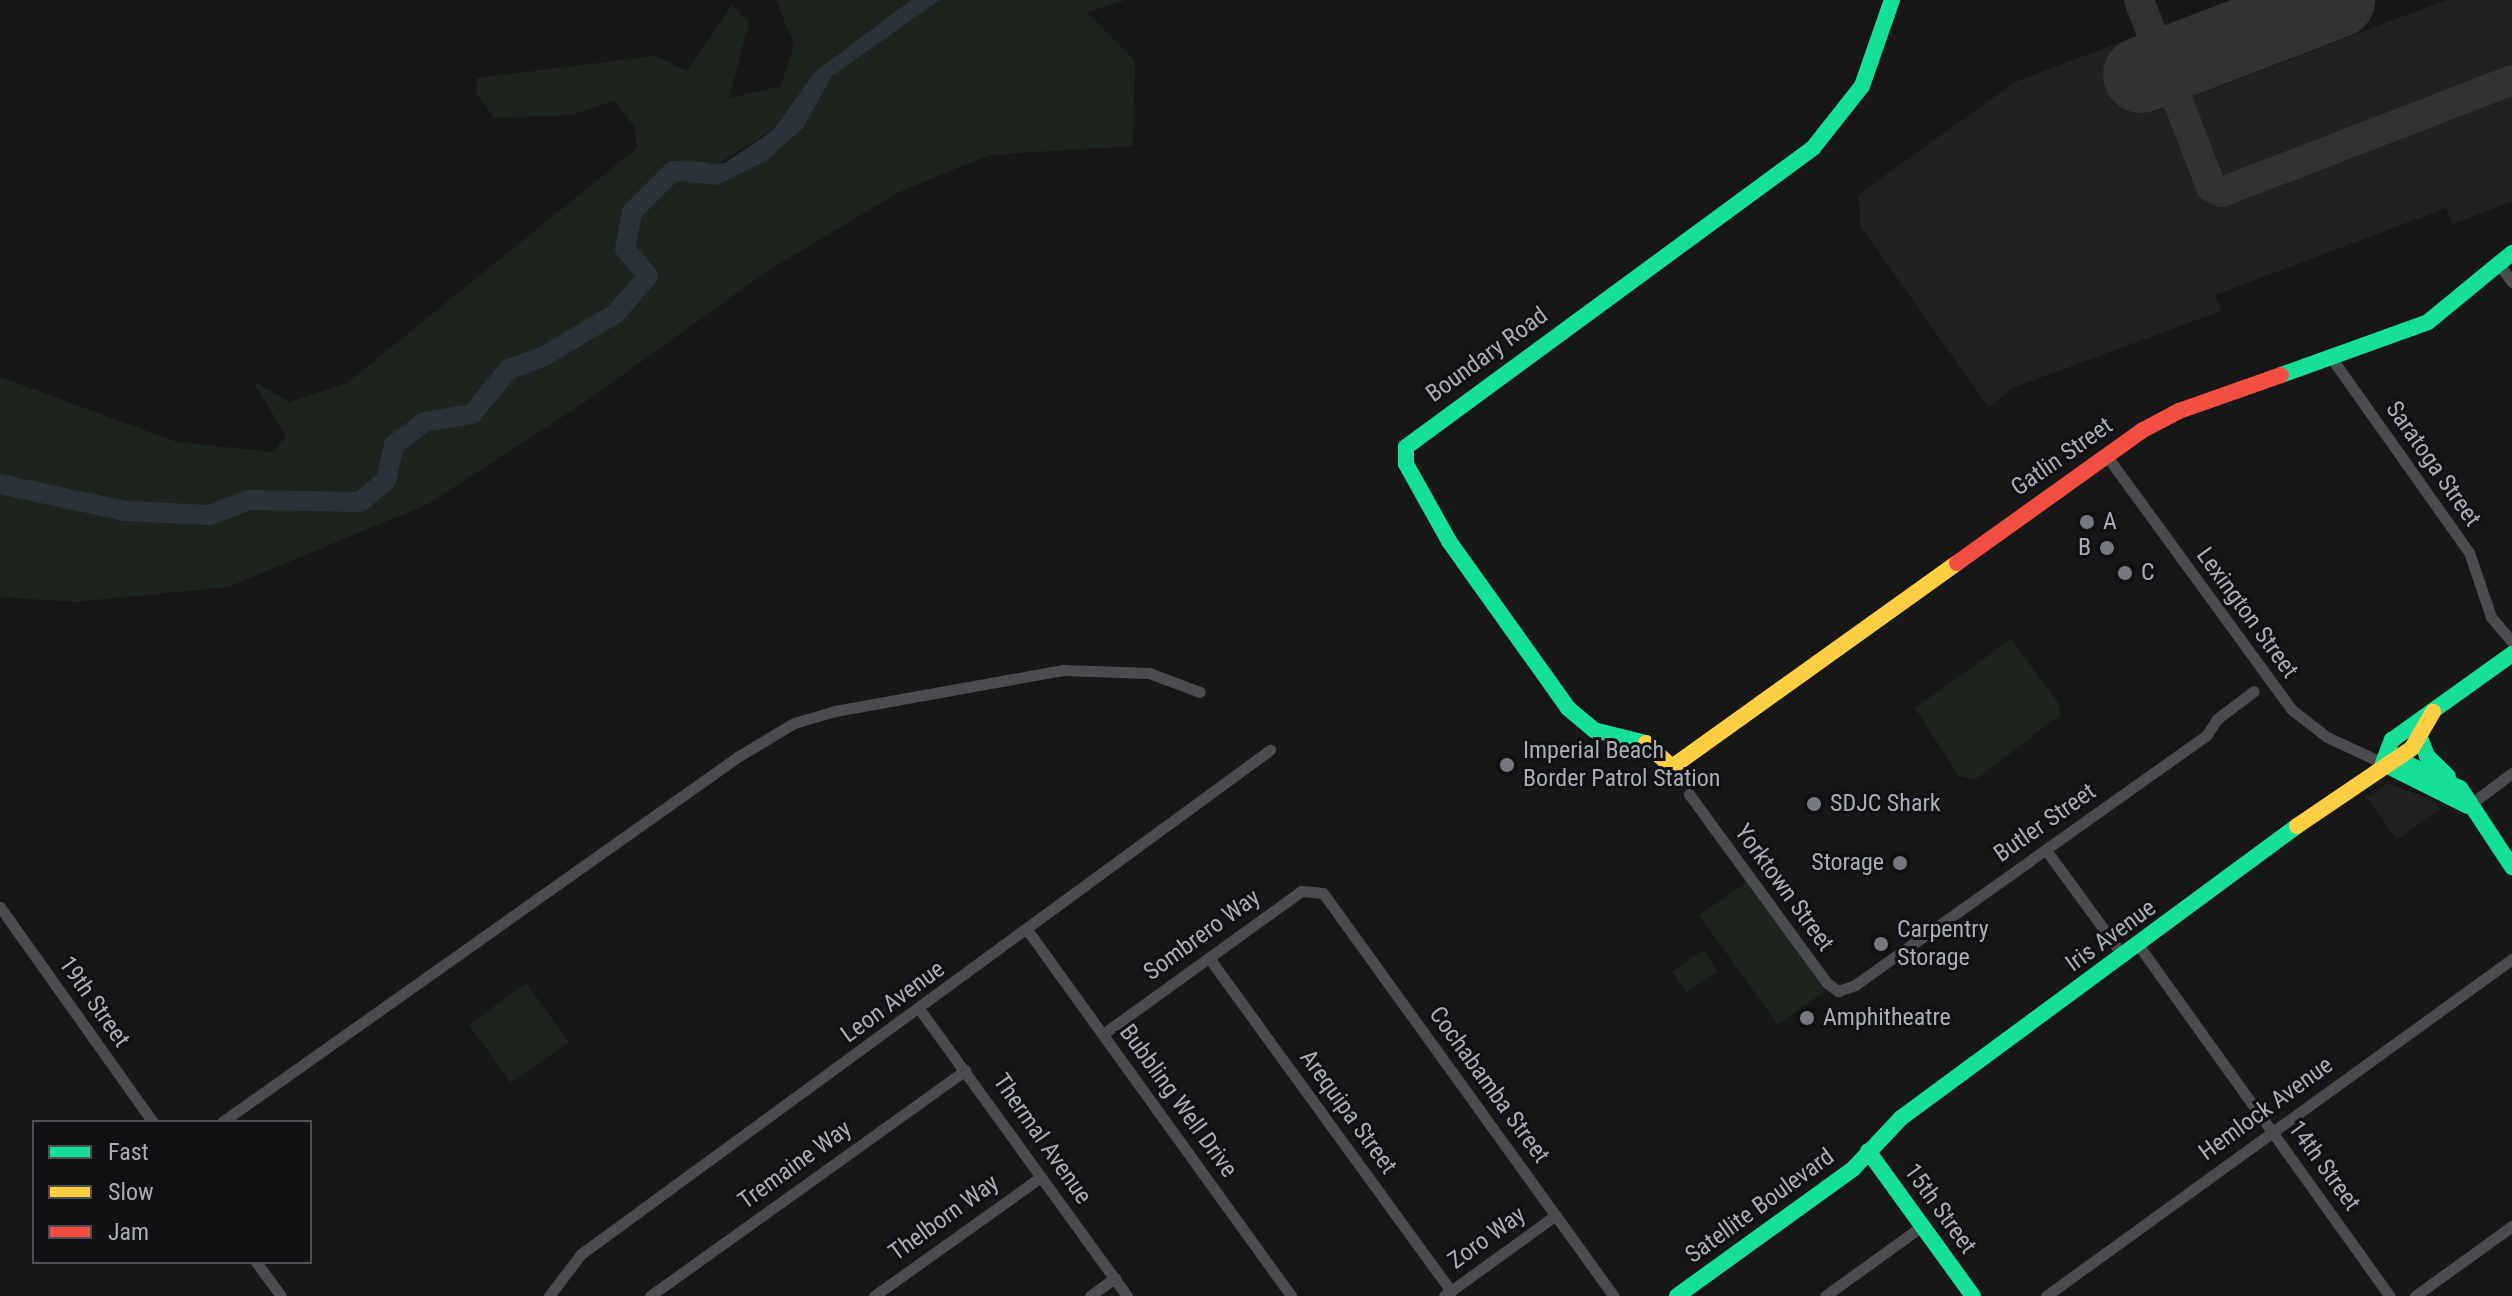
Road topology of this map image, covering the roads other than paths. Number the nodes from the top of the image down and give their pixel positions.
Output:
1 (1892, 0) edge
2 (2512, 253) edge
3 (2497, 262) junction
4 (2512, 282) edge
5 (2330, 356) junction
6 (2106, 455) junction
7 (2512, 642) edge
8 (2512, 654) edge
9 (2254, 691) dead end
10 (1200, 692) dead end
11 (2420, 732) junction
12 (1270, 750) dead end
13 (2383, 763) junction
14 (1672, 767) joint
15 (2512, 773) edge
16 (2460, 788) junction
17 (1689, 794) dead end
18 (2468, 806) junction
19 (2046, 850) junction
20 (2512, 867) edge
21 (1329, 899) joint
22 (0, 907) edge
23 (1028, 931) junction
24 (2139, 946) junction
25 (2124, 957) junction
26 (1209, 958) junction
27 (2512, 959) edge
28 (1855, 985) joint
29 (920, 1010) junction
30 (1103, 1034) junction
31 (966, 1070) junction
32 (152, 1120) edge
33 (225, 1120) edge
34 (2272, 1131) junction
35 (1868, 1151) junction
36 (1041, 1177) junction
37 (1556, 1215) junction
38 (1922, 1226) junction
39 (2512, 1226) edge
40 (257, 1264) edge
41 (1115, 1278) junction
42 (1447, 1293) edge
43 (281, 1296) edge
44 (549, 1296) edge
45 (650, 1296) edge
46 (874, 1296) edge
47 (1090, 1296) edge
48 (1127, 1296) edge
49 (1291, 1296) edge
50 (1614, 1296) edge
51 (1677, 1296) edge
52 (1825, 1296) edge
53 (1973, 1296) edge
54 (2046, 1296) edge
55 (2390, 1296) edge
56 (2415, 1296) edge

1 - 14 street, Boundary Road
2 - 3 street, Gatlin Street
3 - 4 street
3 - 5 street, Gatlin Street
5 - 6 street, Gatlin Street
5 - 7 street, Saratoga Street
6 - 13 street, Lexington Street
6 - 14 street, Gatlin Street
8 - 11 street, Iris Avenue
9 - 19 street, Butler Street
10 - 33 street
11 - 13 street, Iris Avenue
11 - 16 street
12 - 23 street, Leon Avenue
13 - 16 street
13 - 18 street
13 - 24 street, Iris Avenue
15 - 18 street
16 - 18 street
17 - 28 street, Yorktown Street
18 - 20 street
19 - 25 street
19 - 28 street, Butler Street
21 - 26 street, Sombrero Way
21 - 37 street, Cochabamba Street
22 - 32 street, 19th Street
23 - 29 street, Leon Avenue
23 - 30 street, Bubbling Well Drive
24 - 25 street, Iris Avenue
24 - 34 street, 14th Street
25 - 35 street, Iris Avenue
26 - 30 street, Sombrero Way
26 - 42 street, Arequipa Street
27 - 34 street, Hemlock Avenue
29 - 31 street, Thermal Avenue
29 - 44 street, Leon Avenue
30 - 49 street, Bubbling Well Drive
31 - 36 street, Thermal Avenue
31 - 45 street, Tremaine Way
34 - 54 street, Hemlock Avenue
34 - 55 street, 14th Street
35 - 38 street, 15th Street
35 - 51 street, Satellite Boulevard
36 - 41 street, Thermal Avenue
36 - 46 street, Thelborn Way
37 - 42 street, Zoro Way
37 - 50 street, Cochabamba Street
38 - 52 street
38 - 53 street, 15th Street
39 - 56 street
40 - 43 street
41 - 47 street
41 - 48 street, Thermal Avenue

